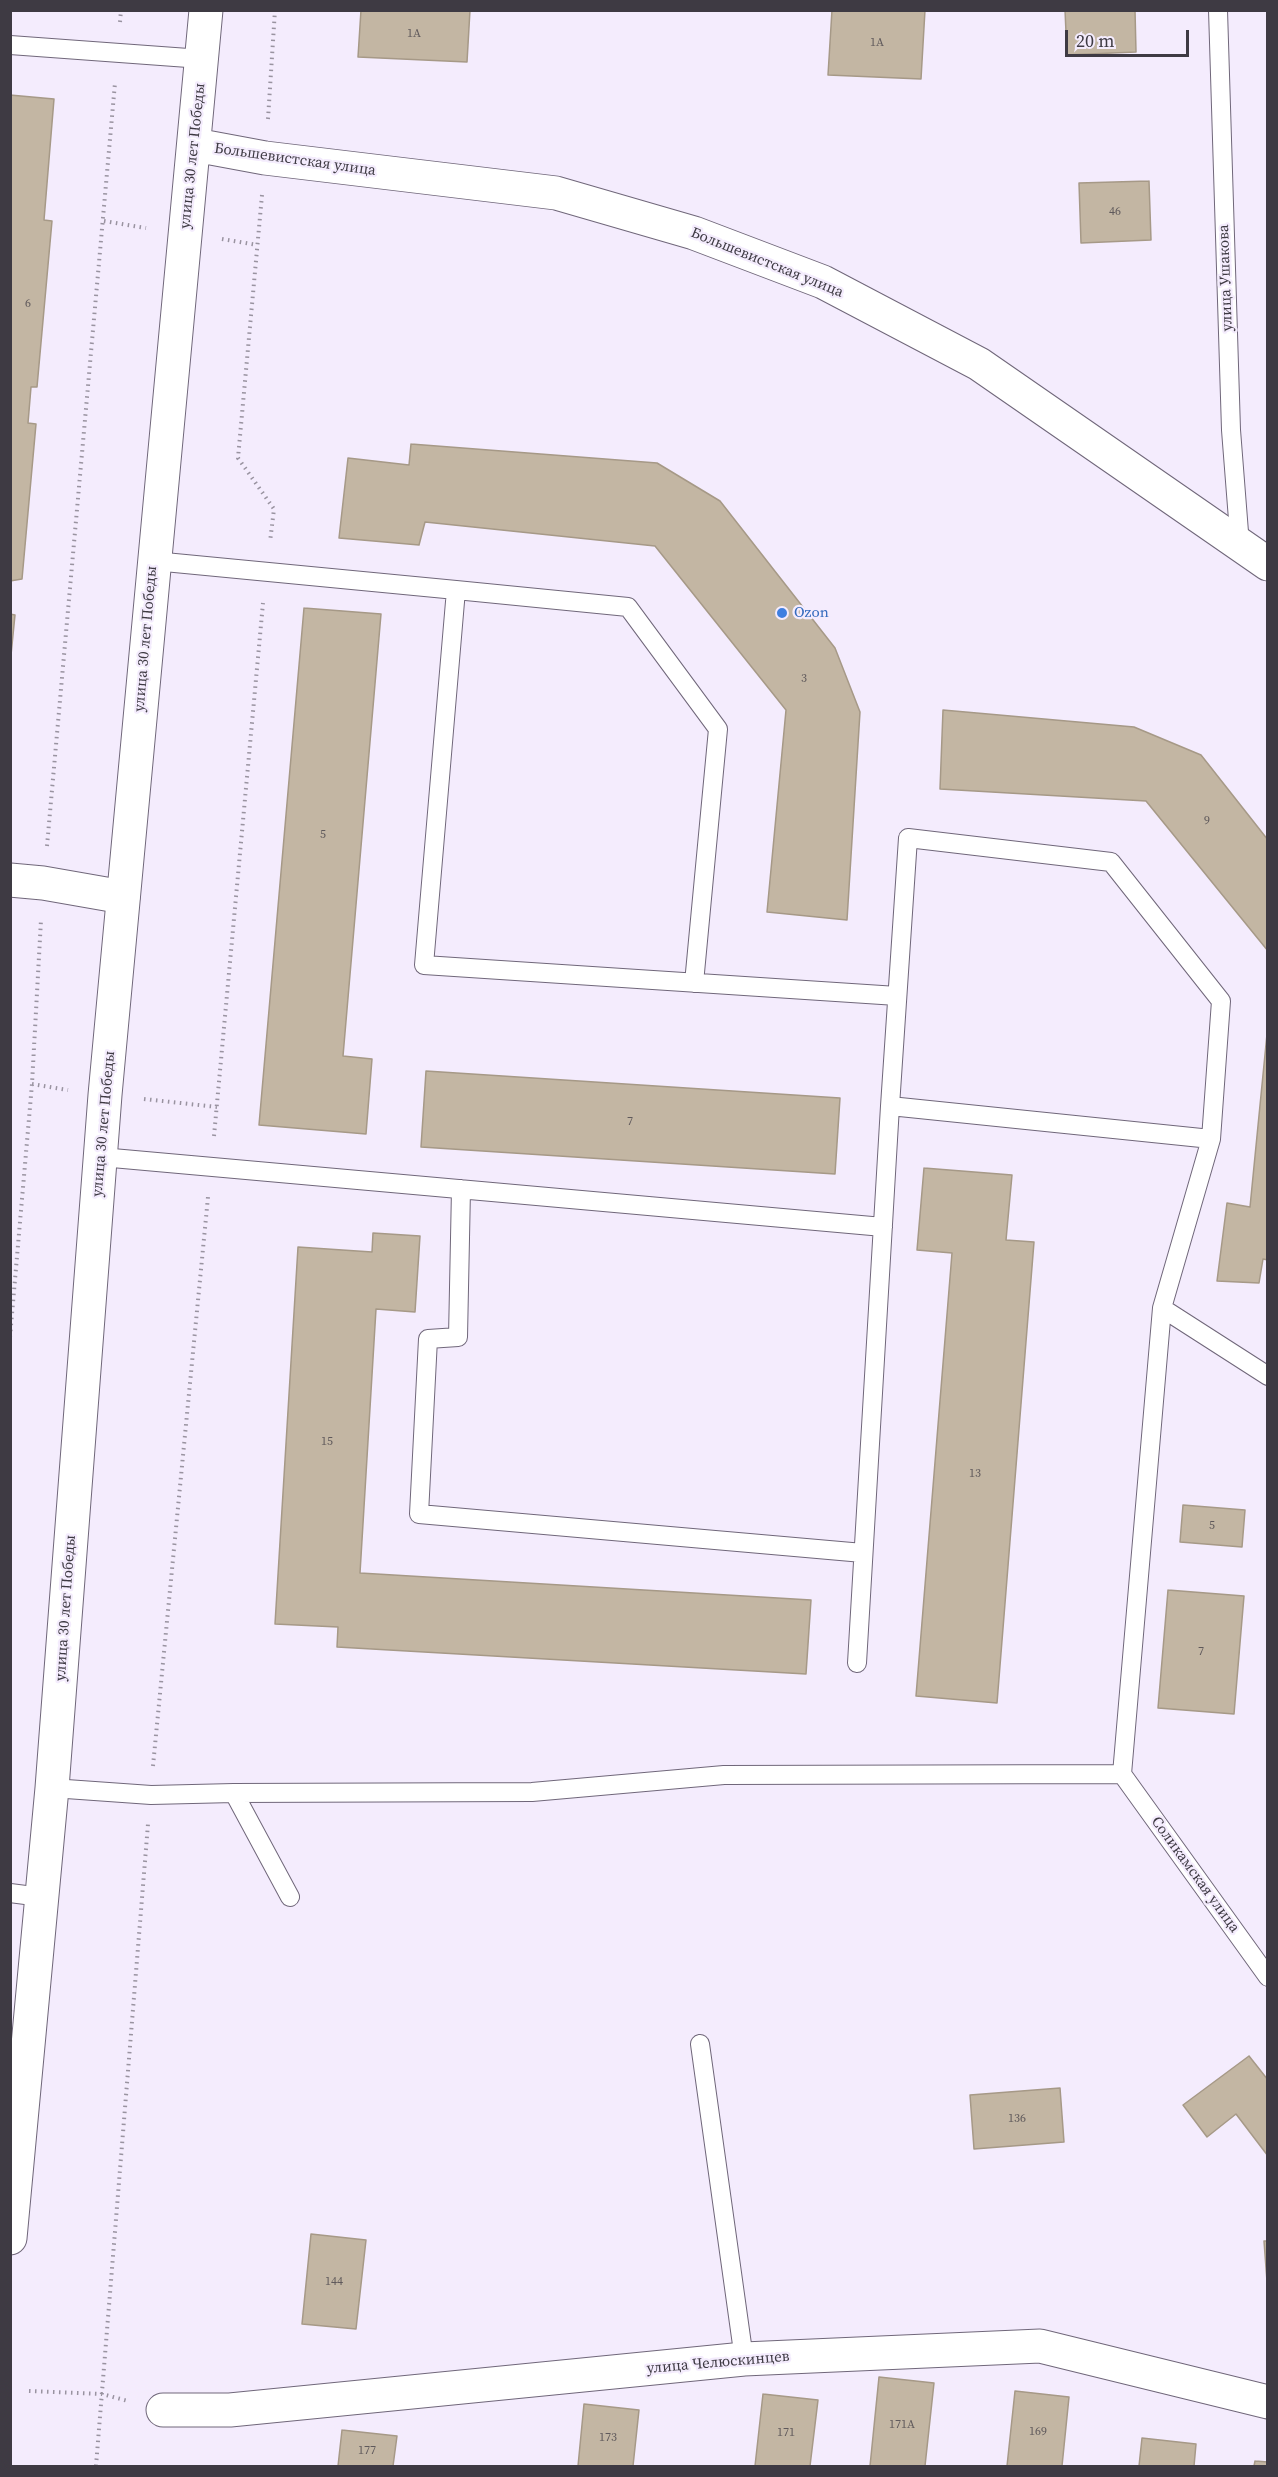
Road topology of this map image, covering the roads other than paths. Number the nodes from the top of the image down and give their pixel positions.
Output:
1 (206, 10) edge
2 (1218, 10) edge
3 (10, 45) edge
4 (202, 59) junction
5 (195, 145) junction
6 (1240, 545) junction
7 (154, 561) junction
8 (1268, 564) edge
9 (456, 590) junction
10 (10, 880) edge
11 (123, 897) junction
12 (694, 983) junction
13 (897, 996) junction
14 (890, 1106) junction
15 (1211, 1139) junction
16 (101, 1157) junction
17 (461, 1189) junction
18 (883, 1227) junction
19 (1162, 1308) junction
20 (1268, 1376) edge
21 (863, 1554) junction
22 (857, 1663) dead end
23 (1122, 1774) junction
24 (52, 1788) junction
25 (234, 1793) junction
26 (26, 1895) edge
27 (290, 1897) dead end
28 (1268, 1977) edge
29 (700, 2044) dead end
30 (10, 2238) edge
31 (744, 2359) junction
32 (1268, 2402) edge
33 (163, 2410) road end

1 - 4 street, улица 30 лет Победы
2 - 6 lane, улица Ушакова
3 - 4 lane
4 - 5 street, улица 30 лет Победы
5 - 6 street, Большевистская улица
5 - 7 street, улица 30 лет Победы
6 - 8 street, Большевистская улица
7 - 9 lane
7 - 11 street, улица 30 лет Победы
9 - 12 lane
9 - 12 lane
10 - 11 street
11 - 16 street, улица 30 лет Победы
12 - 13 lane
13 - 14 lane
13 - 15 lane
14 - 15 lane
14 - 18 lane
15 - 19 lane
16 - 17 lane
16 - 24 street, улица 30 лет Победы
17 - 18 lane
17 - 21 lane
18 - 21 lane
19 - 20 lane
19 - 23 lane
21 - 22 lane
23 - 25 lane
23 - 28 lane, Соликамская улица
24 - 25 lane
24 - 26 street, улица 30 лет Победы
25 - 27 lane
26 - 30 street, улица 30 лет Победы
29 - 31 lane
31 - 32 street, улица Челюскинцев
31 - 33 street, улица Челюскинцев

